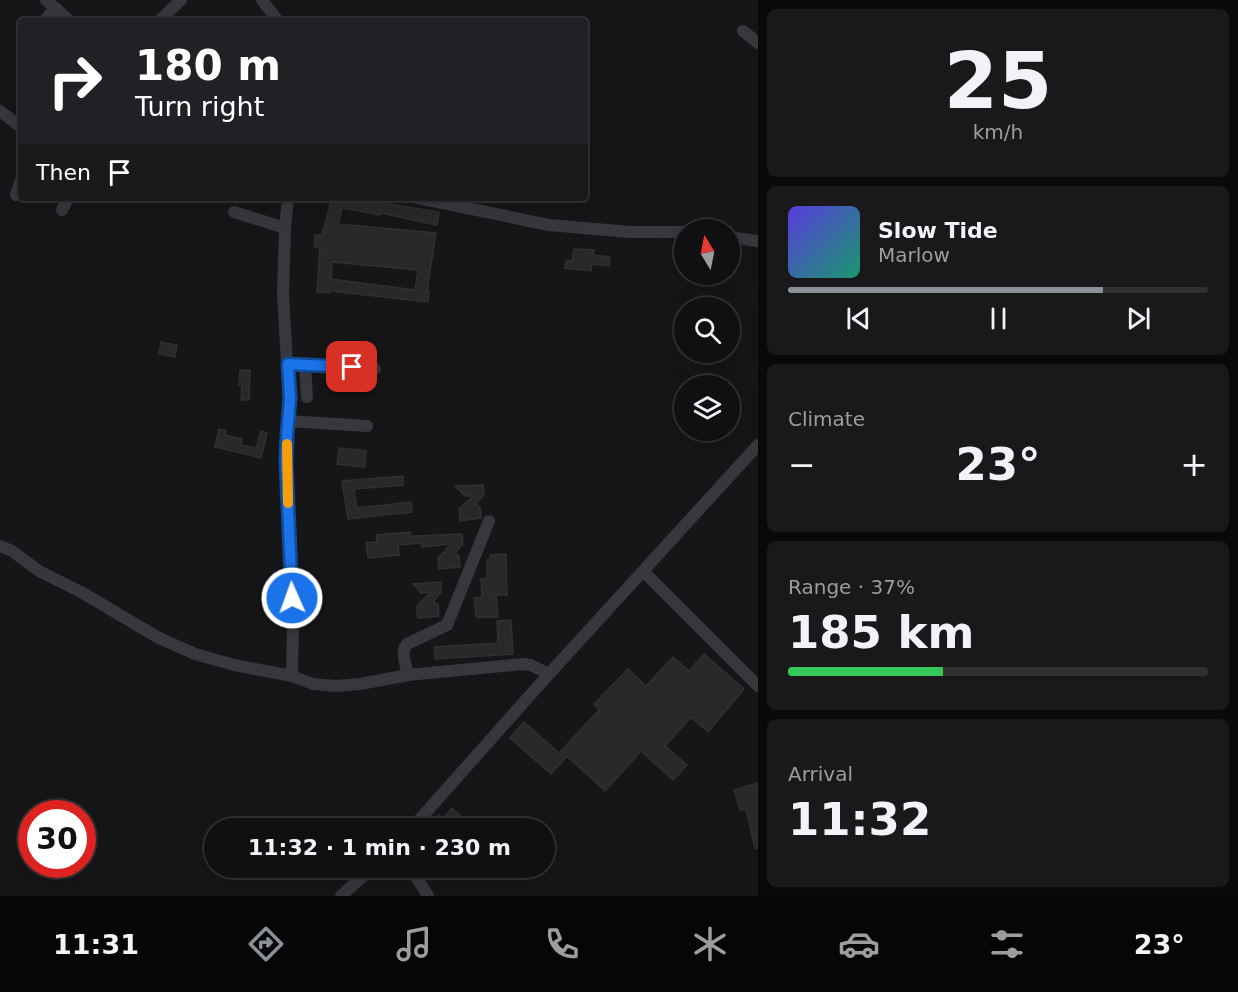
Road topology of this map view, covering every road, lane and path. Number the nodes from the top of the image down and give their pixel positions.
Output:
1 (181, 0) edge
2 (262, 0) edge
3 (51, 4) edge
4 (45, 18) edge
5 (66, 18) edge
6 (162, 18) edge
7 (276, 18) edge
8 (743, 32) dead end
9 (758, 44) edge
10 (0, 111) edge
11 (18, 125) edge
12 (18, 189) edge
13 (16, 195) dead end
14 (288, 201) edge
15 (433, 201) edge
16 (234, 212) dead end
17 (285, 228) junction
18 (674, 232) edge
19 (740, 239) edge
20 (758, 241) edge
21 (288, 364) junction
22 (305, 365) junction
23 (375, 369) dead end
24 (307, 397) dead end
25 (288, 421) junction
26 (367, 426) dead end
27 (758, 445) edge
28 (489, 521) dead end
29 (0, 546) edge
30 (643, 571) junction
31 (549, 674) junction
32 (408, 675) junction
33 (292, 676) junction
34 (758, 686) edge
35 (420, 818) edge
36 (360, 878) edge
37 (417, 878) edge
38 (341, 896) edge
39 (428, 896) edge

1 - 6 street
2 - 7 street
3 - 4 street
3 - 5 street
8 - 9 street
10 - 11 street
12 - 13 street
14 - 17 street
15 - 18 street
16 - 17 street
17 - 21 street
19 - 20 street
21 - 22 street
21 - 25 street
22 - 23 street
22 - 24 street
25 - 26 street
25 - 33 street
27 - 30 street
28 - 32 street
29 - 33 street
30 - 31 street
30 - 34 street
31 - 32 street
31 - 35 street
32 - 33 street
36 - 38 street
37 - 39 street

